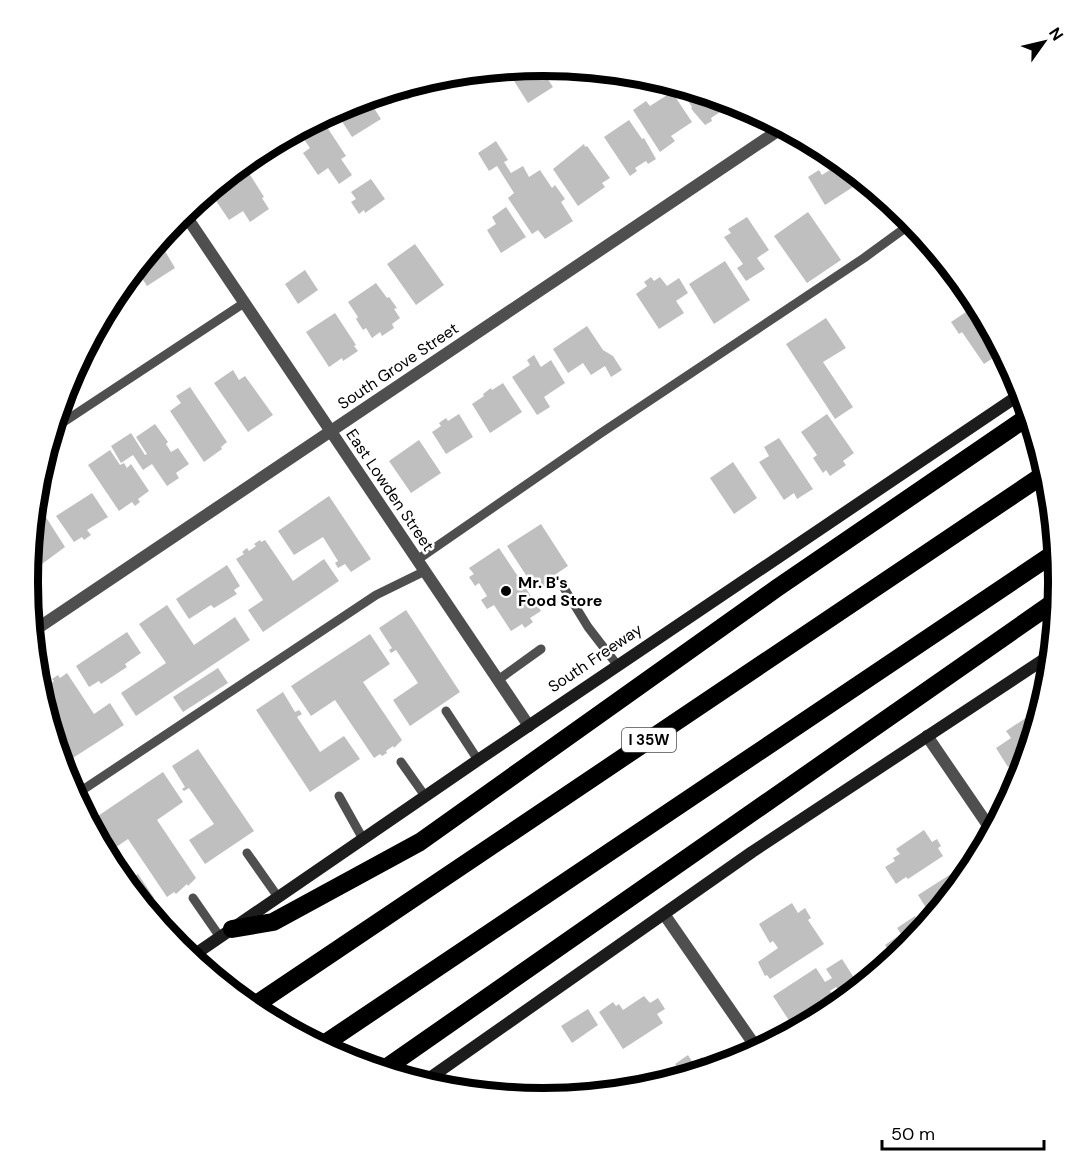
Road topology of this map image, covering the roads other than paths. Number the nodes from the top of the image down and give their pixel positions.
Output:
1 (775, 133) edge
2 (189, 222) edge
3 (904, 229) edge
4 (244, 303) junction
5 (1014, 399) edge
6 (1022, 421) edge
7 (63, 422) edge
8 (331, 431) junction
9 (1038, 478) edge
10 (1047, 558) edge
11 (417, 560) junction
12 (425, 572) junction
13 (564, 588) dead end
14 (1047, 607) edge
15 (40, 627) edge
16 (541, 650) dead end
17 (1042, 660) edge
18 (618, 666) junction
19 (498, 680) junction
20 (446, 711) dead end
21 (529, 726) junction
22 (927, 736) junction
23 (478, 760) junction
24 (401, 762) dead end
25 (83, 790) edge
26 (339, 796) dead end
27 (425, 796) junction
28 (987, 824) edge
29 (363, 838) junction
30 (247, 853) dead end
31 (278, 897) junction
32 (193, 898) dead end
33 (664, 914) junction
34 (226, 933) junction
35 (199, 951) edge
36 (261, 1001) edge
37 (330, 1040) edge
38 (752, 1042) edge
39 (392, 1064) edge
40 (433, 1075) edge

1 - 8 street, South Grove Street
2 - 4 street, East Lowden Street
3 - 11 lane
4 - 7 lane
4 - 8 street, East Lowden Street
5 - 18 main road, South Freeway
6 - 34 highway
8 - 11 street, East Lowden Street
8 - 15 street, South Grove Street
9 - 36 highway, I 35W
10 - 37 highway
11 - 12 street, East Lowden Street
12 - 19 street, East Lowden Street
12 - 25 lane
13 - 18 lane
14 - 39 highway
16 - 19 lane
17 - 22 main road
18 - 21 main road, South Freeway
19 - 21 street, East Lowden Street
20 - 23 lane
21 - 23 main road, South Freeway
22 - 28 street
22 - 33 main road
23 - 27 main road, South Freeway
24 - 27 lane
26 - 29 lane
27 - 29 main road, South Freeway
29 - 31 main road, South Freeway
30 - 31 lane
31 - 34 main road, South Freeway
32 - 34 lane
33 - 38 street
33 - 40 main road
34 - 35 main road, South Freeway

